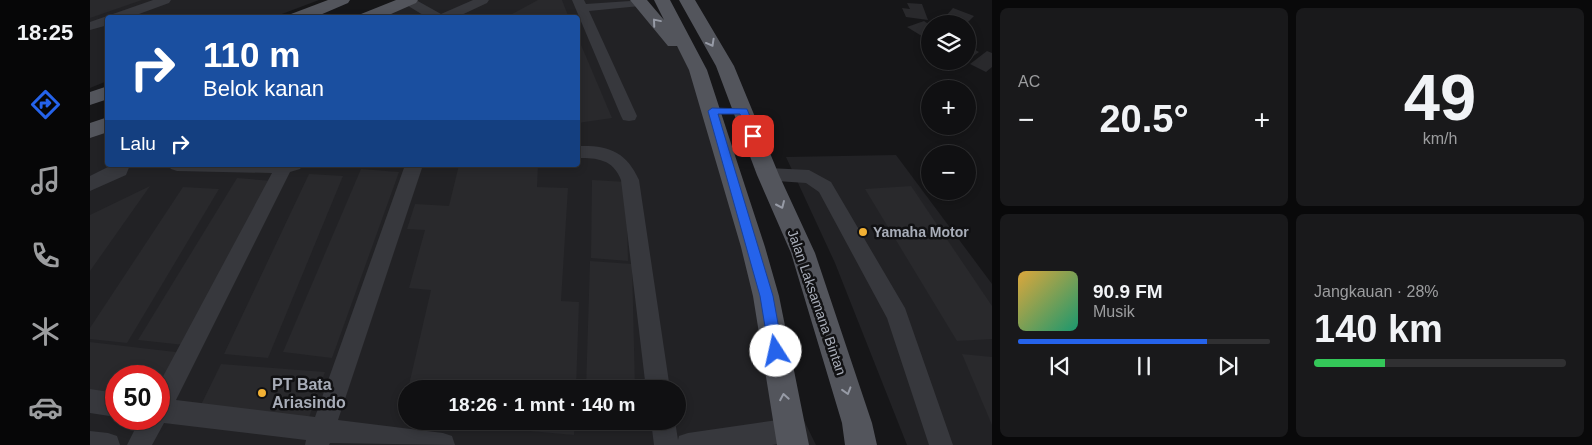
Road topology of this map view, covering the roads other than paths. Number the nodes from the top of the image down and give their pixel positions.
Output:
1 (165, 0) edge
2 (342, 0) edge
3 (367, 0) edge
4 (409, 0) edge
5 (483, 0) edge
6 (662, 0) edge
7 (687, 0) edge
8 (639, 1) edge
9 (580, 4) edge
10 (118, 15) edge
11 (304, 15) edge
12 (374, 15) edge
13 (433, 15) edge
14 (450, 15) edge
15 (105, 21) edge
16 (90, 26) edge
17 (698, 70) junction
18 (105, 93) edge
19 (90, 99) edge
20 (712, 111) junction
21 (743, 111) junction
22 (629, 116) dead end
23 (105, 125) edge
24 (90, 132) edge
25 (580, 152) edge
26 (121, 167) edge
27 (284, 167) edge
28 (413, 167) edge
29 (768, 175) junction
30 (90, 184) edge
31 (657, 380) edge
32 (170, 388) edge
33 (90, 401) edge
34 (105, 403) edge
35 (170, 411) edge
36 (147, 430) edge
37 (664, 430) edge
38 (320, 438) edge
39 (792, 438) edge
40 (90, 443) edge
41 (108, 445) edge
42 (139, 445) edge
43 (443, 445) edge
44 (666, 445) edge
45 (688, 445) edge
46 (861, 445) edge
47 (941, 445) edge

1 - 10 lane
2 - 11 main road
3 - 12 main road
4 - 12 main road
4 - 13 lane
5 - 14 lane
6 - 17 main road
7 -> 21 main road, Jalan Laksamana Bintan
8 - 9 lane
17 -> 8 main road
9 - 22 lane
15 - 16 lane
17 - 20 main road
18 - 19 main road
20 - 21 main road
39 -> 20 main road
21 - 29 main road, Jalan Laksamana Bintan
23 - 24 main road
25 - 31 lane
26 - 30 lane
27 - 32 lane
28 - 38 lane
29 -> 46 main road, Jalan Laksamana Bintan
29 - 47 lane
33 - 34 lane
35 - 38 lane
36 - 42 lane
37 - 44 lane
38 - 43 lane
39 - 45 lane
40 - 41 lane

